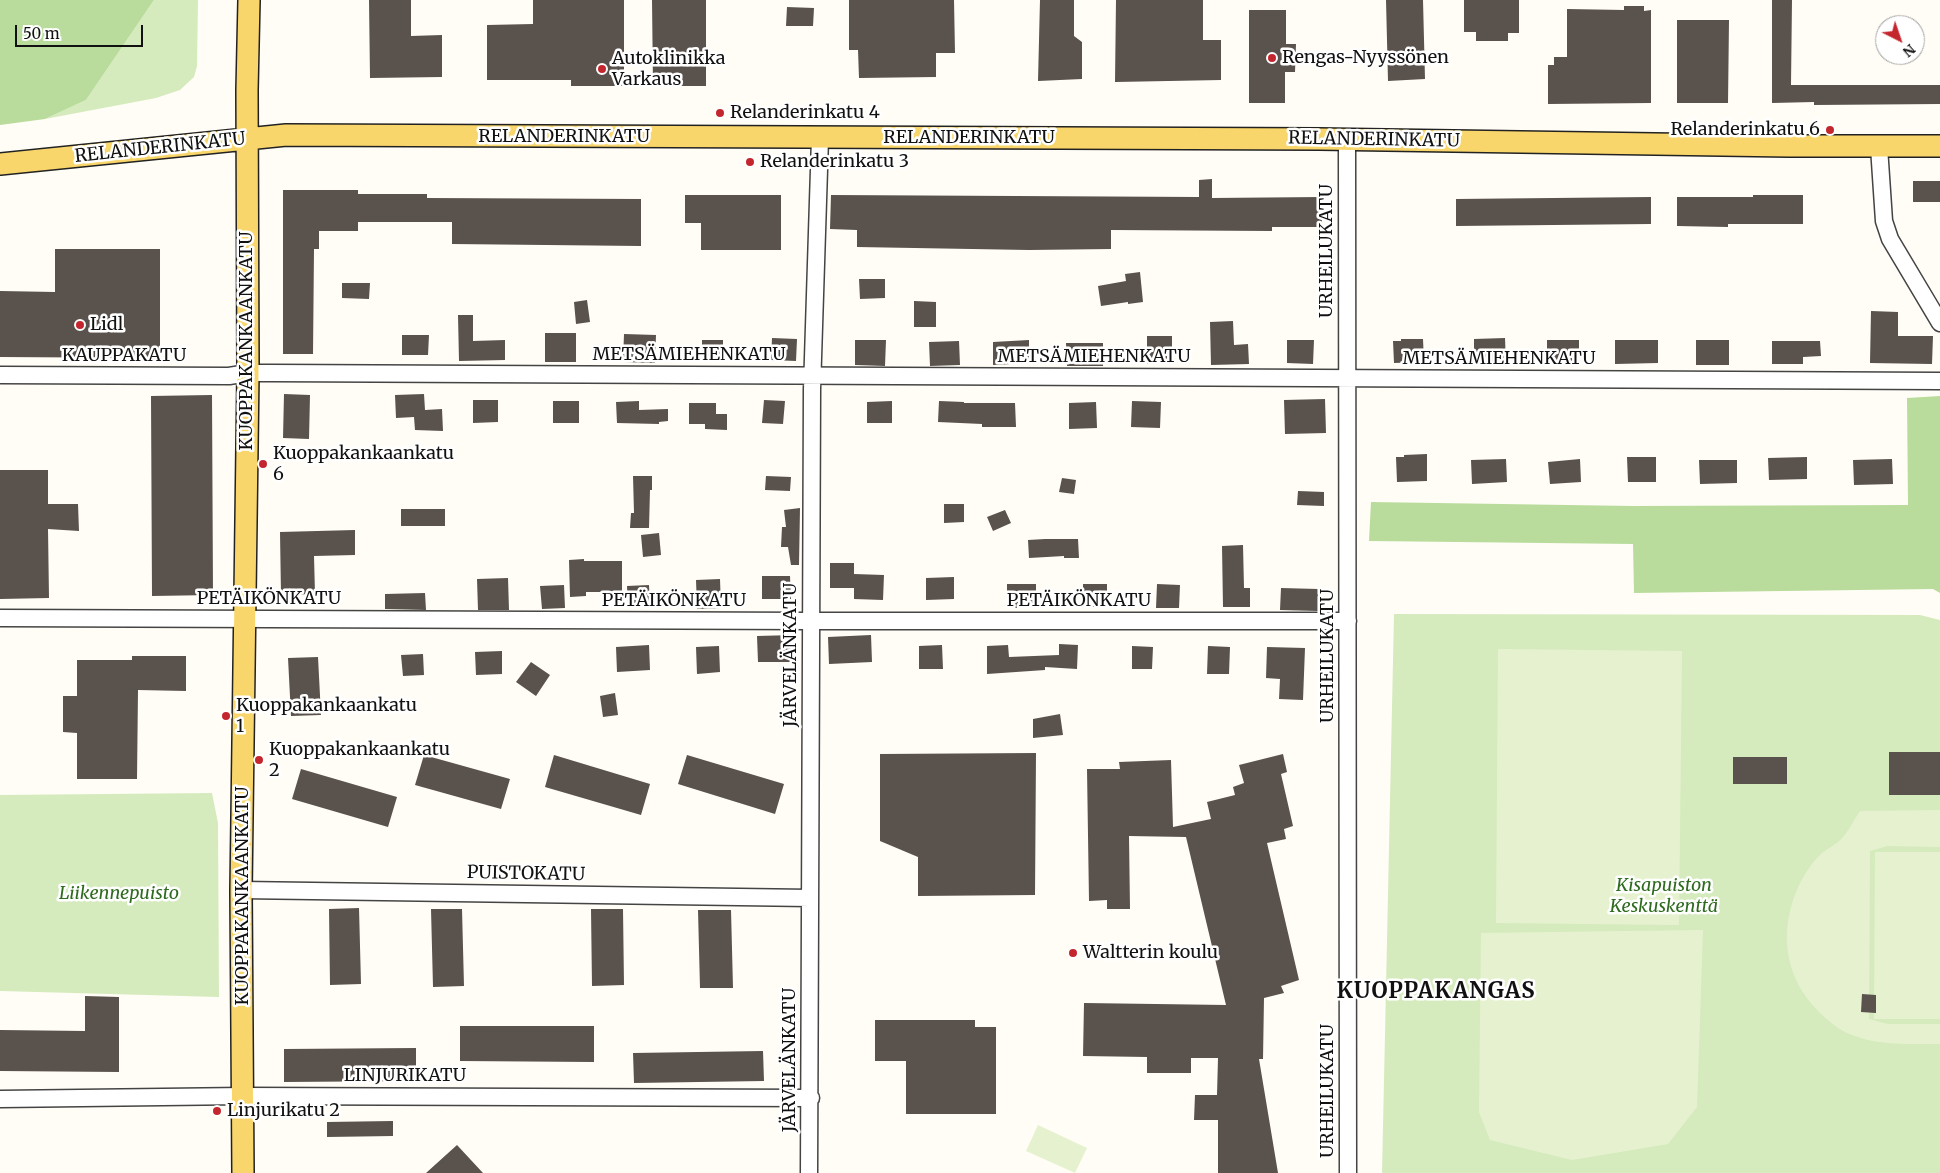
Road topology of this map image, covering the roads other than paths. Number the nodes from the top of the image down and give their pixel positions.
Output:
1 (249, 0) edge
2 (820, 138) junction
3 (247, 139) junction
4 (1347, 140) junction
5 (1940, 146) edge
6 (1879, 147) junction
7 (0, 164) edge
8 (1940, 323) edge
9 (248, 373) junction
10 (0, 375) edge
11 (813, 376) junction
12 (1347, 379) junction
13 (1940, 381) edge
14 (0, 618) edge
15 (245, 619) junction
16 (812, 621) junction
17 (1348, 621) junction
18 (241, 890) junction
19 (810, 898) junction
20 (244, 1096) junction
21 (810, 1098) junction
22 (0, 1099) edge
23 (243, 1173) edge
24 (810, 1173) edge
25 (1348, 1173) edge

1 - 3 main road, KUOPPAKANKAANKATU
2 - 3 main road, RELANDERINKATU
2 - 4 main road, RELANDERINKATU
2 - 11 street, JÄRVELÄNKATU
3 - 7 main road, RELANDERINKATU
3 - 9 main road, KUOPPAKANKAANKATU
4 - 6 main road, RELANDERINKATU
4 - 12 street, URHEILUKATU
5 - 6 main road, RELANDERINKATU
6 - 8 street
9 - 10 street, KAUPPAKATU
9 - 11 street, METSÄMIEHENKATU
9 - 15 main road, KUOPPAKANKAANKATU
11 - 12 street, METSÄMIEHENKATU
11 - 16 street, JÄRVELÄNKATU
12 - 13 street, METSÄMIEHENKATU
12 - 17 street, URHEILUKATU
14 - 15 street, PETÄIKÖNKATU
15 - 16 street, PETÄIKÖNKATU
15 - 18 main road, KUOPPAKANKAANKATU
16 - 17 street, PETÄIKÖNKATU
16 - 19 street, JÄRVELÄNKATU
17 - 25 street, URHEILUKATU
18 - 19 street, PUISTOKATU
18 - 20 main road, KUOPPAKANKAANKATU
19 - 21 street, JÄRVELÄNKATU
20 - 21 street, LINJURIKATU
20 - 22 street, LINJURIKATU
20 - 23 main road, KUOPPAKANKAANKATU
21 - 24 street, JÄRVELÄNKATU

